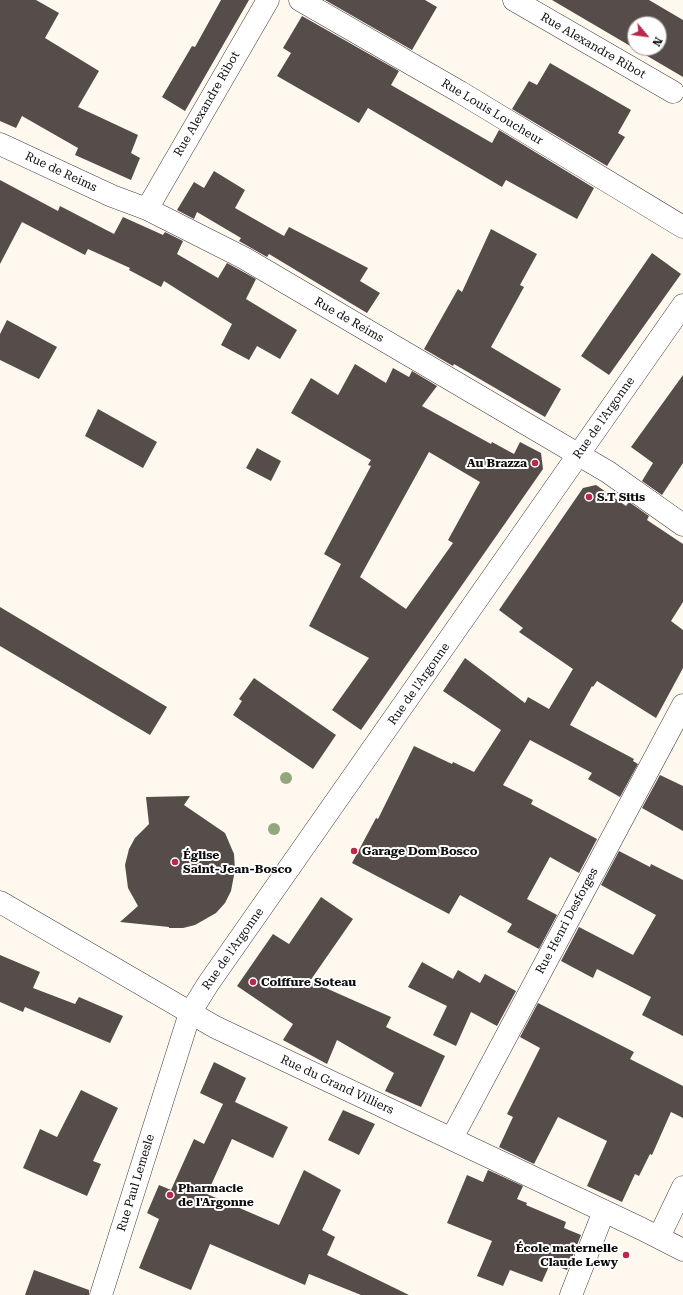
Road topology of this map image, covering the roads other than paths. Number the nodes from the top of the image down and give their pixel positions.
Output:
1 (268, 0) edge
2 (300, 0) edge
3 (514, 0) edge
4 (673, 92) dead end
5 (0, 144) edge
6 (147, 209) junction
7 (683, 227) edge
8 (683, 305) edge
9 (579, 455) junction
10 (683, 525) edge
11 (683, 705) edge
12 (0, 902) edge
13 (190, 1013) junction
14 (171, 1071) joint
15 (452, 1138) junction
16 (683, 1187) edge
17 (604, 1211) junction
18 (658, 1237) junction
19 (683, 1250) edge
20 (101, 1295) edge
21 (571, 1295) edge

1 - 6 street, Rue Alexandre Ribot
2 - 7 street, Rue Louis Loucheur
3 - 4 street, Rue Alexandre Ribot
5 - 6 street, Rue de Reims
6 - 9 street, Rue de Reims
8 - 9 street, Rue de l'Argonne
9 - 10 street, Rue de Reims
9 - 13 street, Rue de l'Argonne
11 - 15 street, Rue Henri Desforges
12 - 13 street, Rue du Grand Villiers
13 - 14 street, Rue de l'Argonne
13 - 15 street, Rue du Grand Villiers
14 - 20 street, Rue Paul Lemesle
15 - 17 street, Rue du Grand Villiers
16 - 18 street
17 - 18 street, Rue du Grand Villiers
17 - 21 street
18 - 19 street, Rue du Grand Villiers

